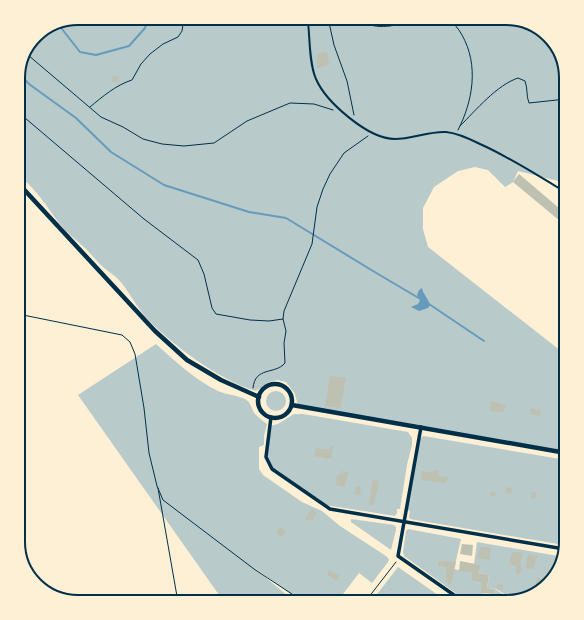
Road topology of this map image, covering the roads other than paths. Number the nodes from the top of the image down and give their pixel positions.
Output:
1 (308, 25) edge
2 (559, 188) edge
3 (25, 191) edge
4 (259, 397) junction
5 (292, 405) junction
6 (271, 417) junction
7 (421, 428) junction
8 (559, 452) edge
9 (404, 521) junction
10 (558, 548) edge
11 (454, 595) edge

1 - 2 lane
3 - 4 street
4 - 5 street
4 - 6 street
5 - 6 street
5 - 7 street
6 - 9 street
7 - 8 street
7 - 9 street
9 - 10 street
9 - 11 street

